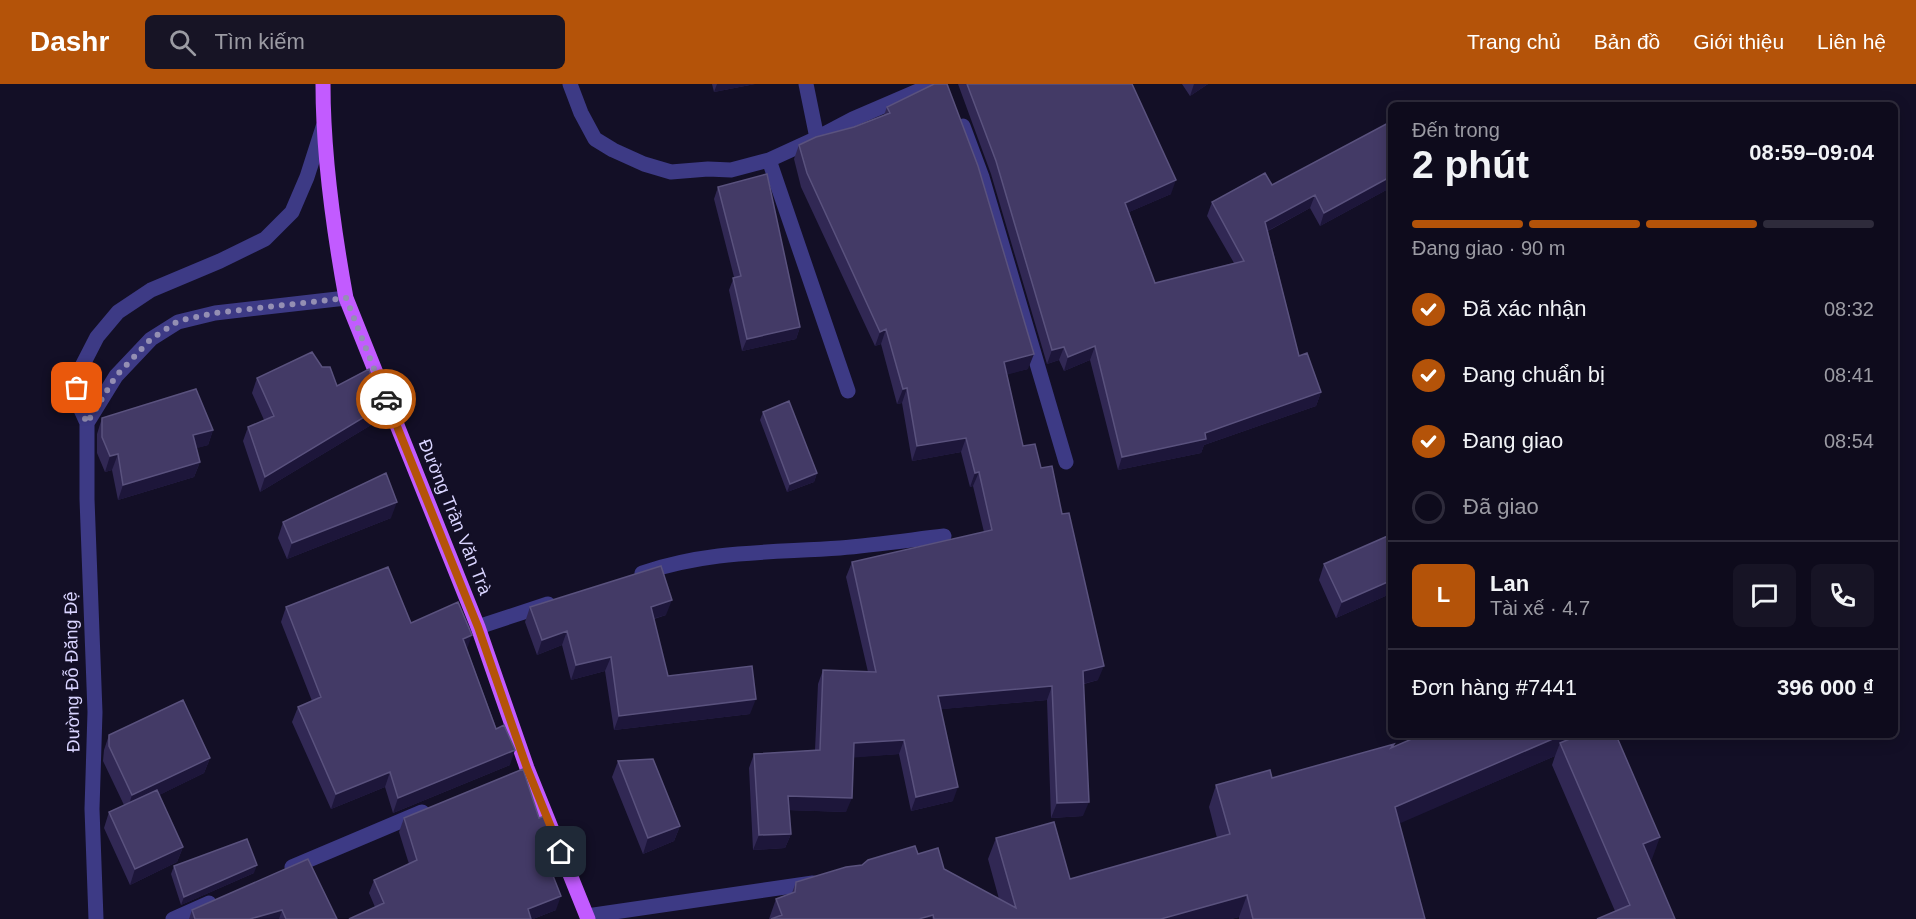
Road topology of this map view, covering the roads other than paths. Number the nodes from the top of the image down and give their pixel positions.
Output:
1 (322, 84) edge
2 (570, 84) edge
3 (806, 84) edge
4 (934, 84) edge
5 (958, 115) edge
6 (323, 126) junction
7 (817, 138) junction
8 (769, 160) junction
9 (346, 298) junction
10 (848, 391) dead end
11 (87, 423) junction
12 (1066, 462) dead end
13 (944, 536) dead end
14 (631, 577) edge
15 (565, 598) edge
16 (478, 627) junction
17 (440, 804) edge
18 (280, 873) edge
19 (829, 880) edge
20 (226, 896) edge
21 (588, 917) edge
22 (96, 919) edge
23 (173, 919) edge

1 - 6 main road, Đường Trần Văn Trà
2 - 8 street
3 - 7 street
4 - 7 street
5 - 12 street
6 - 9 main road, Đường Trần Văn Trà
6 - 11 street, Đường Đỗ Đăng Đệ
7 - 8 street
8 - 10 street
9 - 11 street
9 - 16 main road, Đường Trần Văn Trà
11 - 22 street, Đường Đỗ Đăng Đệ
13 - 14 street
15 - 16 street
16 - 21 main road, Đường Trần Văn Trà
17 - 18 street
19 - 21 street
20 - 23 street

